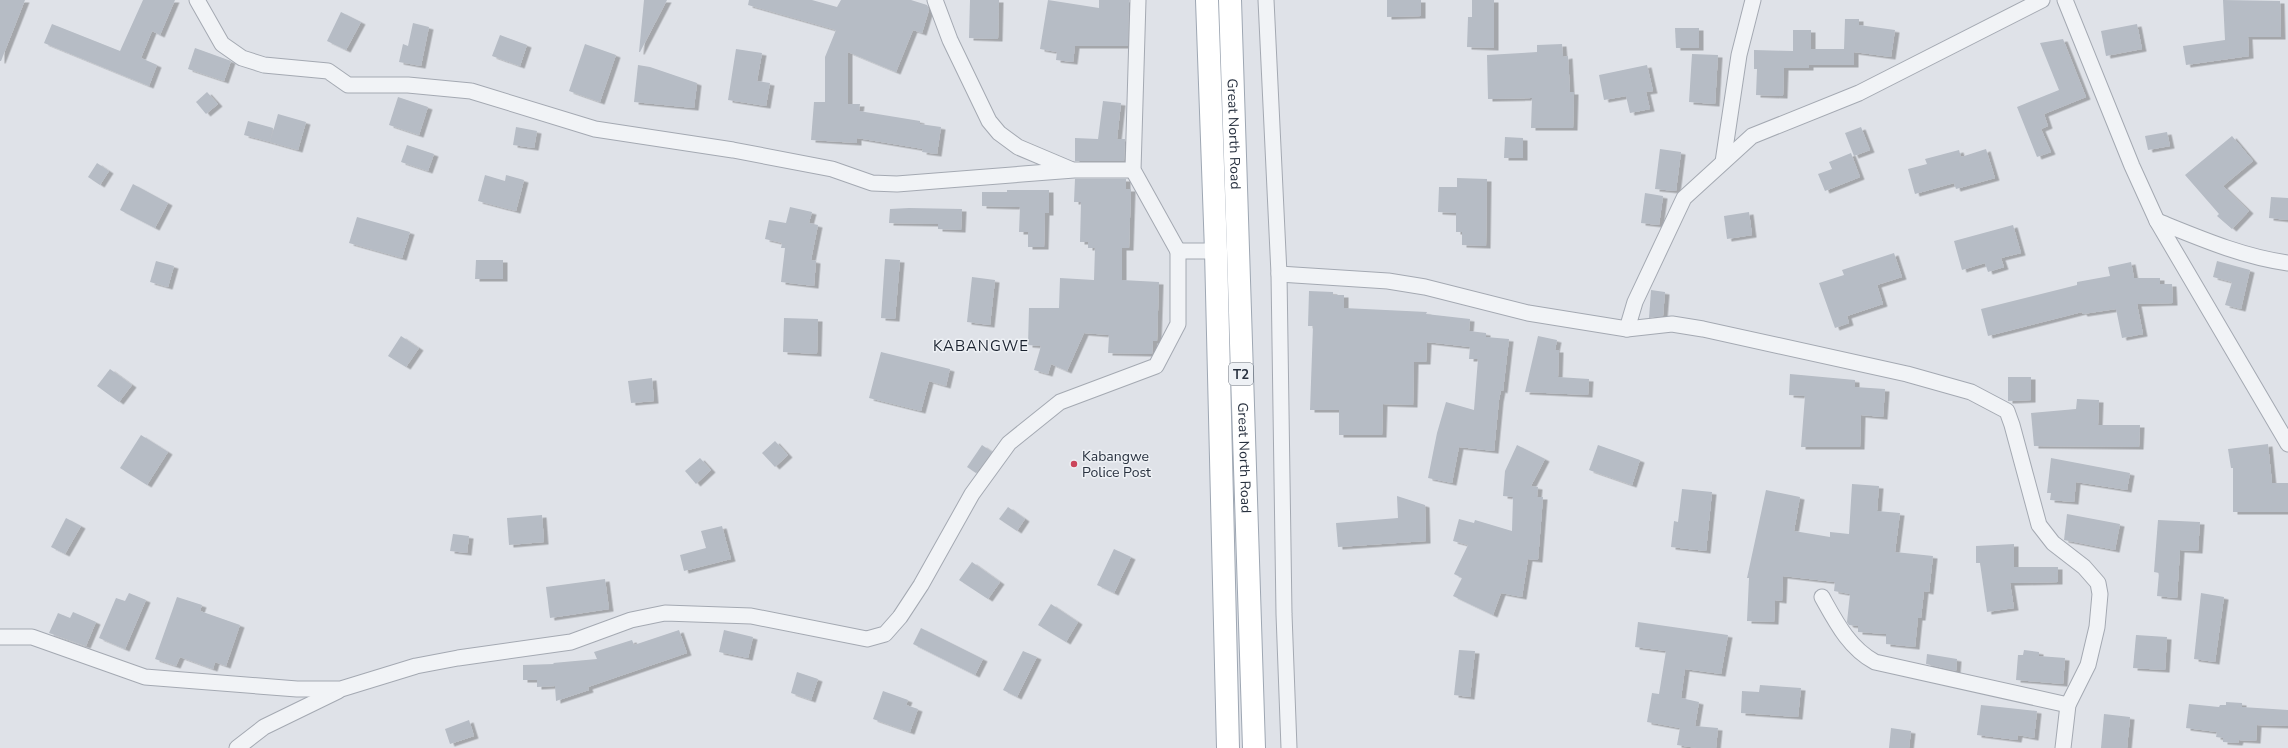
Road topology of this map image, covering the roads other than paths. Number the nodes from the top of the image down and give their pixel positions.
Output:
1 (196, 0) edge
2 (935, 0) edge
3 (1138, 0) edge
4 (1207, 0) edge
5 (1230, 0) edge
6 (1266, 0) edge
7 (1753, 0) edge
8 (2042, 0) edge
9 (2065, 0) edge
10 (1723, 162) junction
11 (1074, 170) junction
12 (1132, 170) junction
13 (2157, 221) junction
14 (1178, 250) junction
15 (1216, 251) junction
16 (2288, 263) edge
17 (1279, 274) junction
18 (1628, 329) junction
19 (2288, 444) edge
20 (1822, 597) dead end
21 (0, 637) edge
22 (342, 689) junction
23 (2068, 705) junction
24 (237, 748) edge
25 (1228, 748) edge
26 (1254, 748) edge
27 (1289, 748) edge
28 (2063, 748) edge

1 - 11 street
2 - 11 street
3 - 12 street
4 - 15 main road, Great North Road / T2
5 - 26 main road, Great North Road / T2
6 - 17 street
7 - 10 street
8 - 10 street
9 - 13 street
10 - 18 street
11 - 12 street
12 - 14 street
13 - 16 street
13 - 19 street
14 - 15 street
14 - 22 street
15 - 25 main road, Great North Road / T2
17 - 18 street
17 - 27 street
18 - 23 street
20 - 23 street
21 - 22 street
22 - 24 street
23 - 28 street

